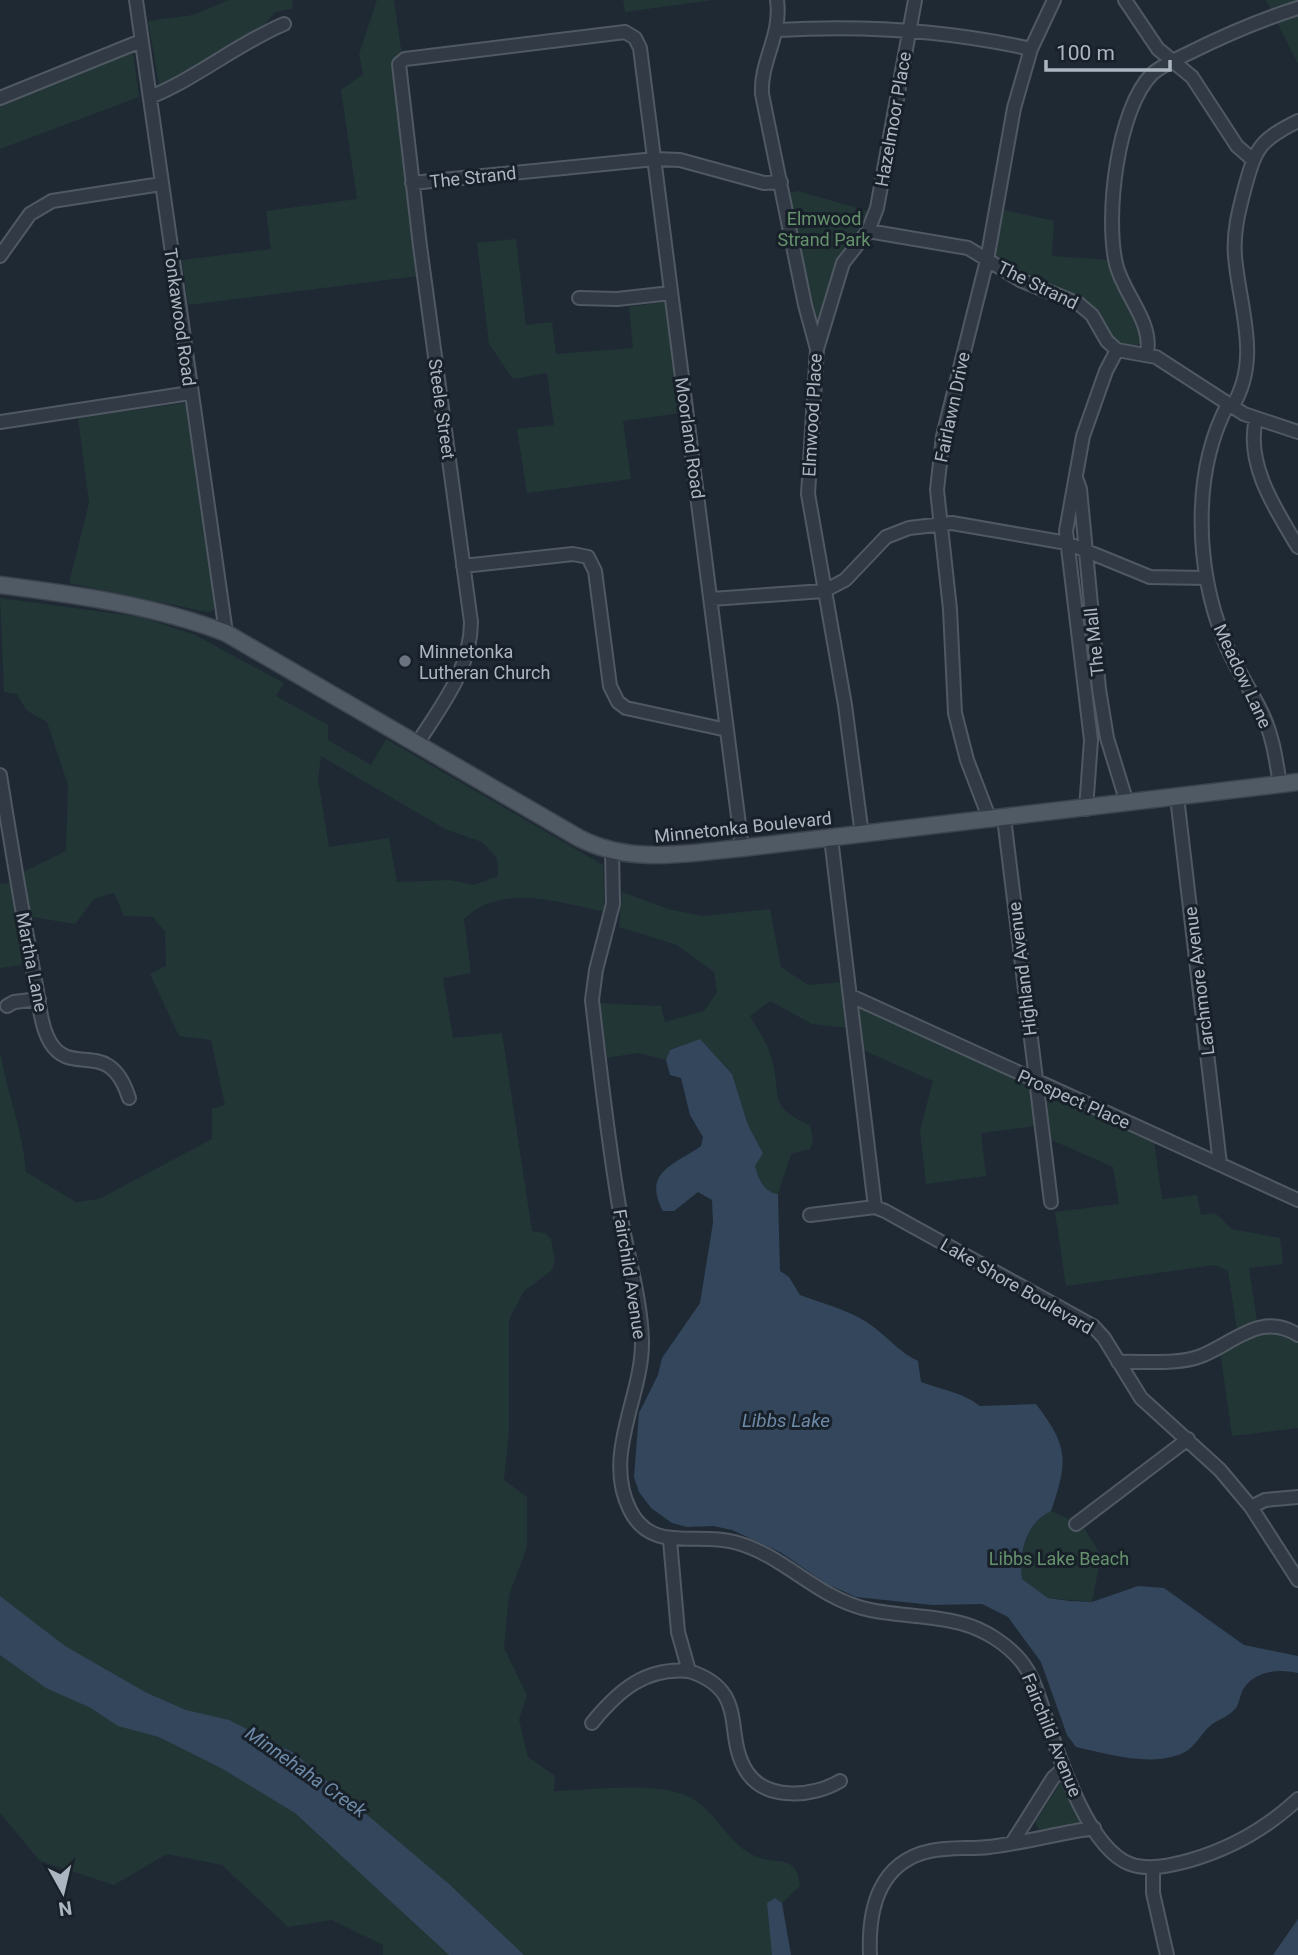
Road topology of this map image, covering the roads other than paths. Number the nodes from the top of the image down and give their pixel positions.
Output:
1 (136, 0) edge
2 (777, 0) edge
3 (915, 0) edge
4 (1054, 0) edge
5 (1125, 0) edge
6 (1298, 8) edge
7 (284, 24) dead end
8 (778, 30) junction
9 (909, 30) junction
10 (629, 34) joint
11 (141, 41) junction
12 (1031, 49) junction
13 (1173, 61) junction
14 (0, 97) edge
15 (150, 97) junction
16 (1298, 121) edge
17 (654, 159) junction
18 (1253, 160) junction
19 (781, 182) junction
20 (412, 183) junction
21 (161, 184) junction
22 (868, 231) junction
23 (0, 256) edge
24 (987, 260) junction
25 (671, 293) junction
26 (579, 298) dead end
27 (817, 349) junction
28 (1117, 350) junction
29 (1147, 353) junction
30 (190, 393) junction
31 (1230, 405) junction
32 (1256, 419) junction
33 (0, 422) edge
34 (1298, 432) edge
35 (1076, 478) junction
36 (940, 523) junction
37 (1067, 543) junction
38 (1298, 547) edge
39 (1085, 550) junction
40 (463, 566) junction
41 (1206, 578) junction
42 (0, 584) edge
43 (824, 591) junction
44 (712, 599) junction
45 (226, 633) junction
46 (727, 730) junction
47 (417, 744) junction
48 (0, 775) edge
49 (1298, 782) edge
50 (1280, 785) junction
51 (1177, 797) junction
52 (1127, 803) junction
53 (1086, 809) junction
54 (997, 819) junction
55 (862, 835) junction
56 (831, 838) junction
57 (743, 848) junction
58 (612, 851) junction
59 (851, 996) junction
60 (39, 999) junction
61 (7, 1006) dead end
62 (1035, 1082) junction
63 (129, 1098) dead end
64 (1220, 1164) junction
65 (1298, 1200) edge
66 (1051, 1202) dead end
67 (875, 1207) junction
68 (810, 1215) dead end
69 (1298, 1335) edge
70 (1118, 1362) junction
71 (1188, 1439) junction
72 (1298, 1497) edge
73 (1251, 1507) junction
74 (1076, 1524) dead end
75 (670, 1540) junction
76 (1298, 1580) edge
77 (689, 1671) junction
78 (592, 1723) dead end
79 (1063, 1769) junction
80 (840, 1781) dead end
81 (1298, 1799) edge
82 (1094, 1828) junction
83 (1012, 1843) junction
84 (1153, 1867) junction
85 (870, 1955) edge
86 (1167, 1955) edge

1 - 11 street, Tonkawood Road
2 - 8 street, Elmwood Place
3 - 9 street, Hazelmoor Place
4 - 12 street, Fairlawn Drive
5 - 13 street
6 - 13 street
7 - 15 street
8 - 9 street
8 - 19 street, Elmwood Place
9 - 12 street
9 - 22 street, Hazelmoor Place
10 - 17 street, Moorland Road
10 - 20 street, Steele Street
11 - 14 street
11 - 15 street, Tonkawood Road
12 - 24 street, Fairlawn Drive
13 - 18 street
13 - 29 street
15 - 21 street, Tonkawood Road
16 - 18 street
17 - 19 street, The Strand
17 - 20 street, The Strand
17 - 25 street, Moorland Road
18 - 31 street, Meadow Lane
19 - 27 street, Elmwood Place
20 - 40 street, Steele Street
21 - 23 street
21 - 30 street, Tonkawood Road
22 - 24 street, The Strand
22 - 27 street, Hazelmoor Place
24 - 28 street, The Strand
24 - 36 street, Fairlawn Drive
25 - 26 street
25 - 44 street, Moorland Road
27 - 43 street, Elmwood Place
28 - 29 street
28 - 35 street, The Mall
29 - 31 street
30 - 33 street
30 - 45 street, Tonkawood Road
31 - 32 street
31 - 41 street, Meadow Lane
32 - 34 street
32 - 38 street
35 - 37 street, The Mall
35 - 39 street, The Mall
36 - 37 street
36 - 43 street
36 - 54 street, Fairlawn Drive
37 - 39 street
37 - 53 street, The Mall
39 - 41 street
39 - 52 street, The Mall
40 - 46 street
40 - 47 street, Steele Street
41 - 50 street, Meadow Lane
42 - 45 main road, Minnetonka Boulevard
43 - 44 street
43 - 55 street, Elmwood Place
44 - 46 street, Moorland Road
45 - 47 main road, Minnetonka Boulevard
46 - 57 street, Moorland Road
47 - 58 main road, Minnetonka Boulevard
48 - 60 street, Martha Lane
49 - 50 main road, Minnetonka Boulevard
50 - 51 main road, Minnetonka Boulevard
51 - 52 main road, Minnetonka Boulevard
51 - 64 street, Larchmore Avenue
52 - 53 main road, Minnetonka Boulevard
53 - 54 main road, Minnetonka Boulevard
54 - 55 main road, Minnetonka Boulevard
54 - 62 street, Highland Avenue
55 - 56 main road, Minnetonka Boulevard
56 - 57 main road, Minnetonka Boulevard
56 - 59 street
57 - 58 main road, Minnetonka Boulevard
58 - 75 street, Fairchild Avenue
59 - 62 street, Prospect Place
59 - 67 street
60 - 61 street
60 - 63 street, Martha Lane
62 - 64 street, Prospect Place
62 - 66 street, Highland Avenue
64 - 65 street, Prospect Place
67 - 68 street
67 - 70 street, Lake Shore Boulevard
69 - 70 street
70 - 71 street, Lake Shore Boulevard
71 - 73 street, Lake Shore Boulevard
71 - 74 street
72 - 73 street
73 - 76 street, Lake Shore Boulevard
75 - 77 street
75 - 79 street, Fairchild Avenue
77 - 78 street
77 - 80 street
79 - 82 street, Fairchild Avenue
79 - 83 street
81 - 84 street
82 - 83 street
82 - 84 street, Fairchild Avenue
83 - 85 street
84 - 86 street

